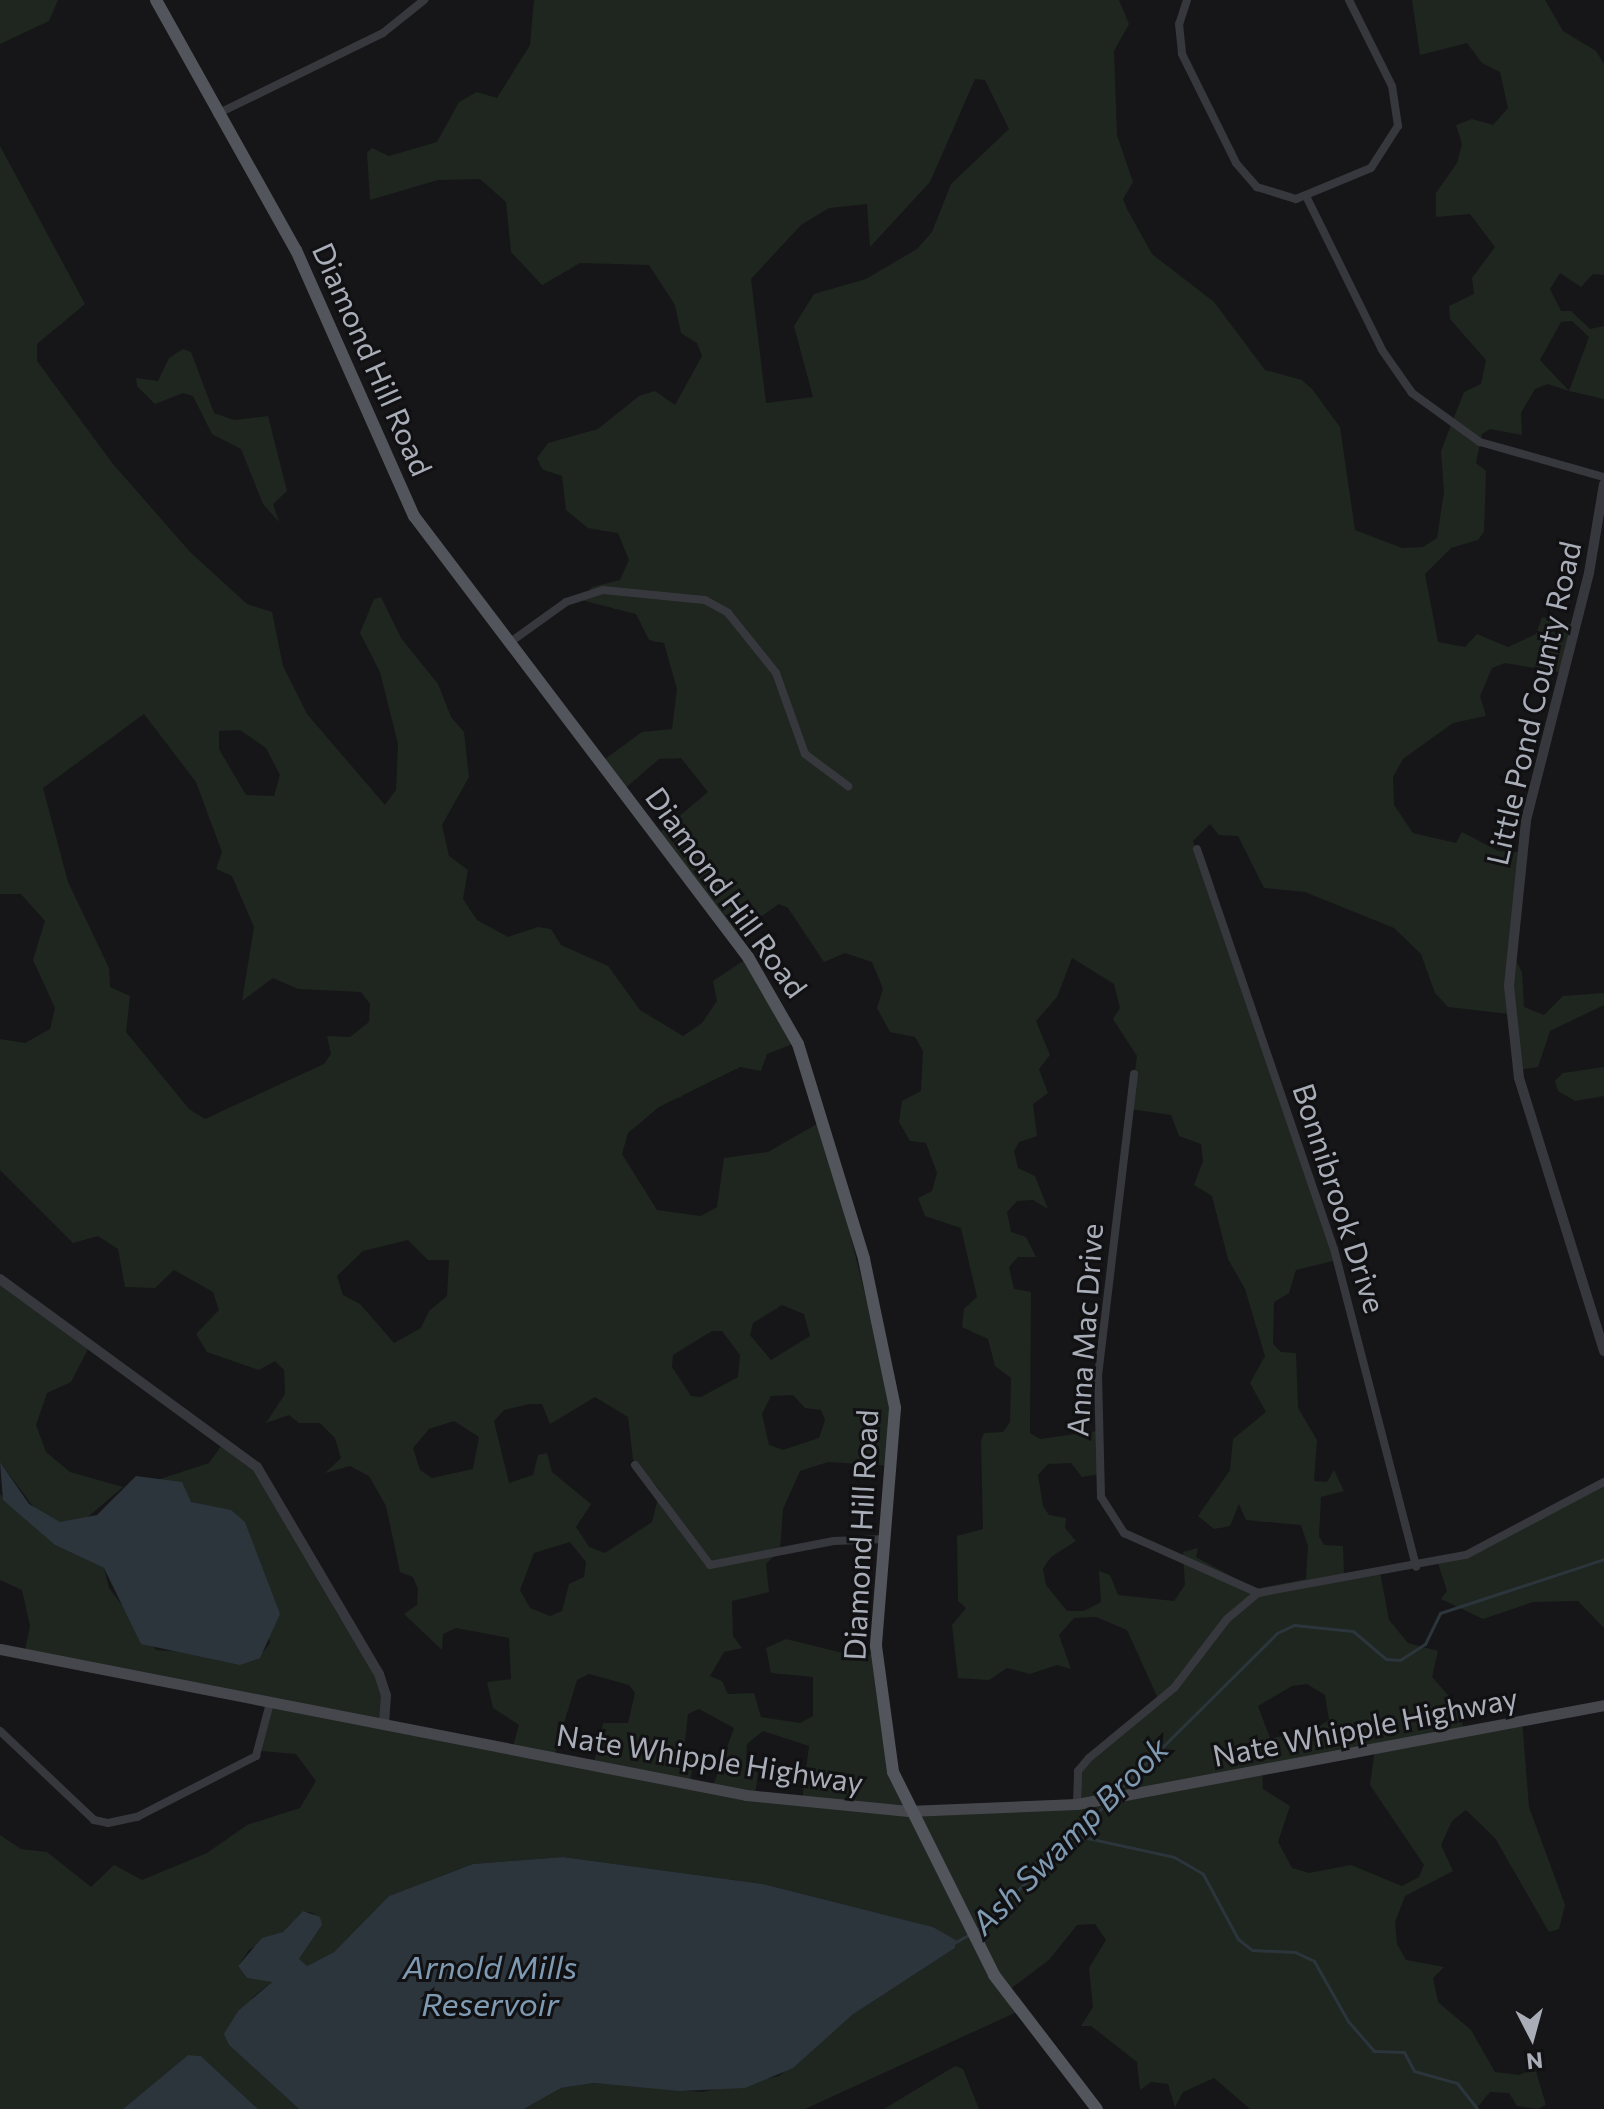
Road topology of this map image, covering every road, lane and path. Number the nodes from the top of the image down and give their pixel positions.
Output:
1 (156, 0) edge
2 (424, 0) edge
3 (1187, 0) edge
4 (1349, 0) edge
5 (216, 114) junction
6 (1307, 198) junction
7 (1604, 477) edge
8 (1604, 484) edge
9 (509, 643) junction
10 (848, 786) dead end
11 (1197, 849) dead end
12 (1134, 1074) dead end
13 (0, 1279) edge
14 (1604, 1351) edge
15 (635, 1465) dead end
16 (1604, 1482) edge
17 (886, 1539) junction
18 (1416, 1567) junction
19 (1258, 1593) junction
20 (0, 1649) edge
21 (270, 1703) junction
22 (1604, 1705) edge
23 (384, 1725) junction
24 (0, 1731) edge
25 (1077, 1804) junction
26 (908, 1811) junction
27 (1097, 2109) edge

1 - 5 main road, Diamond Hill Road
2 - 5 street
3 - 6 street
4 - 6 street
5 - 9 main road, Diamond Hill Road
6 - 7 street
8 - 14 street, Little Pond County Road
9 - 10 street
9 - 17 main road, Diamond Hill Road
11 - 18 street, Bonnibrook Drive
12 - 19 street, Anna Mac Drive
13 - 23 street
15 - 17 street
16 - 18 street
17 - 26 main road, Diamond Hill Road
18 - 19 street
19 - 25 street
20 - 21 main road, Nate Whipple Highway
21 - 23 main road, Nate Whipple Highway
21 - 24 street
22 - 25 main road, Nate Whipple Highway
23 - 26 main road, Nate Whipple Highway
25 - 26 main road, Nate Whipple Highway
26 - 27 main road, Diamond Hill Road

